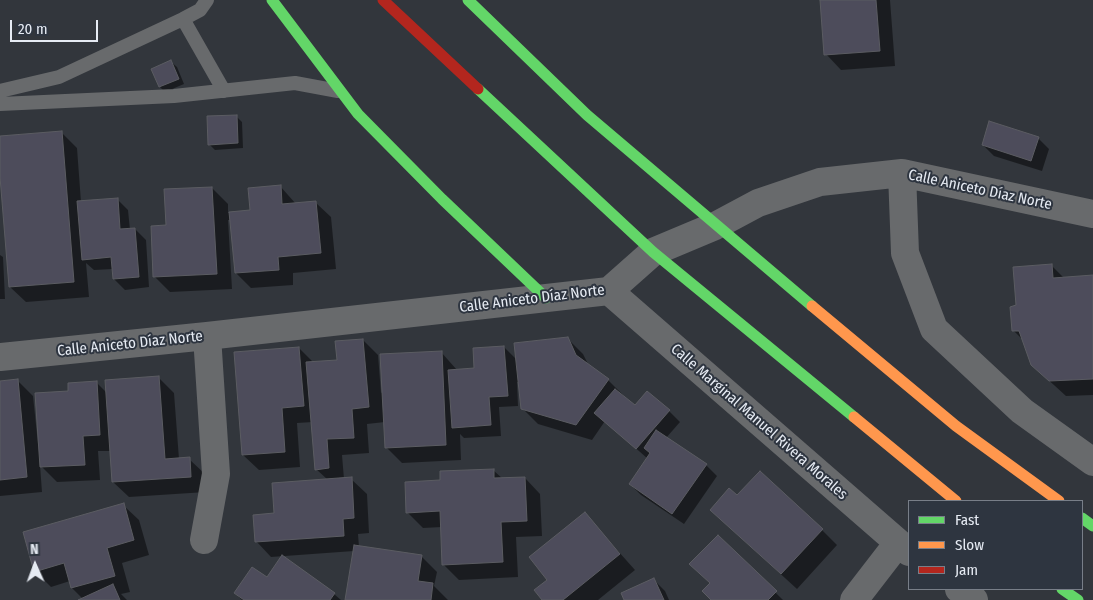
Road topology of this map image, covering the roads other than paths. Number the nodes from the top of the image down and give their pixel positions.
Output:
1 (207, 0) edge
2 (272, 0) edge
3 (383, 0) edge
4 (468, 0) edge
5 (183, 19) junction
6 (0, 91) edge
7 (224, 91) junction
8 (342, 91) junction
9 (0, 104) edge
10 (902, 173) junction
11 (1093, 214) edge
12 (715, 226) junction
13 (653, 252) junction
14 (609, 291) junction
15 (546, 298) junction
16 (208, 336) junction
17 (0, 357) edge
18 (1093, 462) edge
19 (955, 500) edge
20 (1058, 500) edge
21 (204, 540) dead end
22 (903, 547) edge
23 (960, 590) edge
24 (1063, 590) edge
25 (854, 600) edge
26 (974, 600) edge
27 (1078, 600) edge

1 - 5 lane
2 - 8 main road
3 - 13 main road
4 - 12 main road
5 - 6 lane
5 - 7 lane
7 - 8 lane
7 - 9 lane
8 - 15 main road
10 - 11 street, Calle Aniceto Díaz Norte
10 - 12 street, Calle Aniceto Díaz Norte
10 - 18 street
12 - 13 street, Calle Aniceto Díaz Norte
12 - 20 main road
13 - 14 street, Calle Aniceto Díaz Norte
13 - 19 main road
14 - 15 street, Calle Aniceto Díaz Norte
14 - 22 street, Calle Marginal Manuel Rivera Morales
15 - 16 street, Calle Aniceto Díaz Norte
16 - 17 street, Calle Aniceto Díaz Norte
16 - 21 street
22 - 25 street
23 - 26 street
24 - 27 main road

